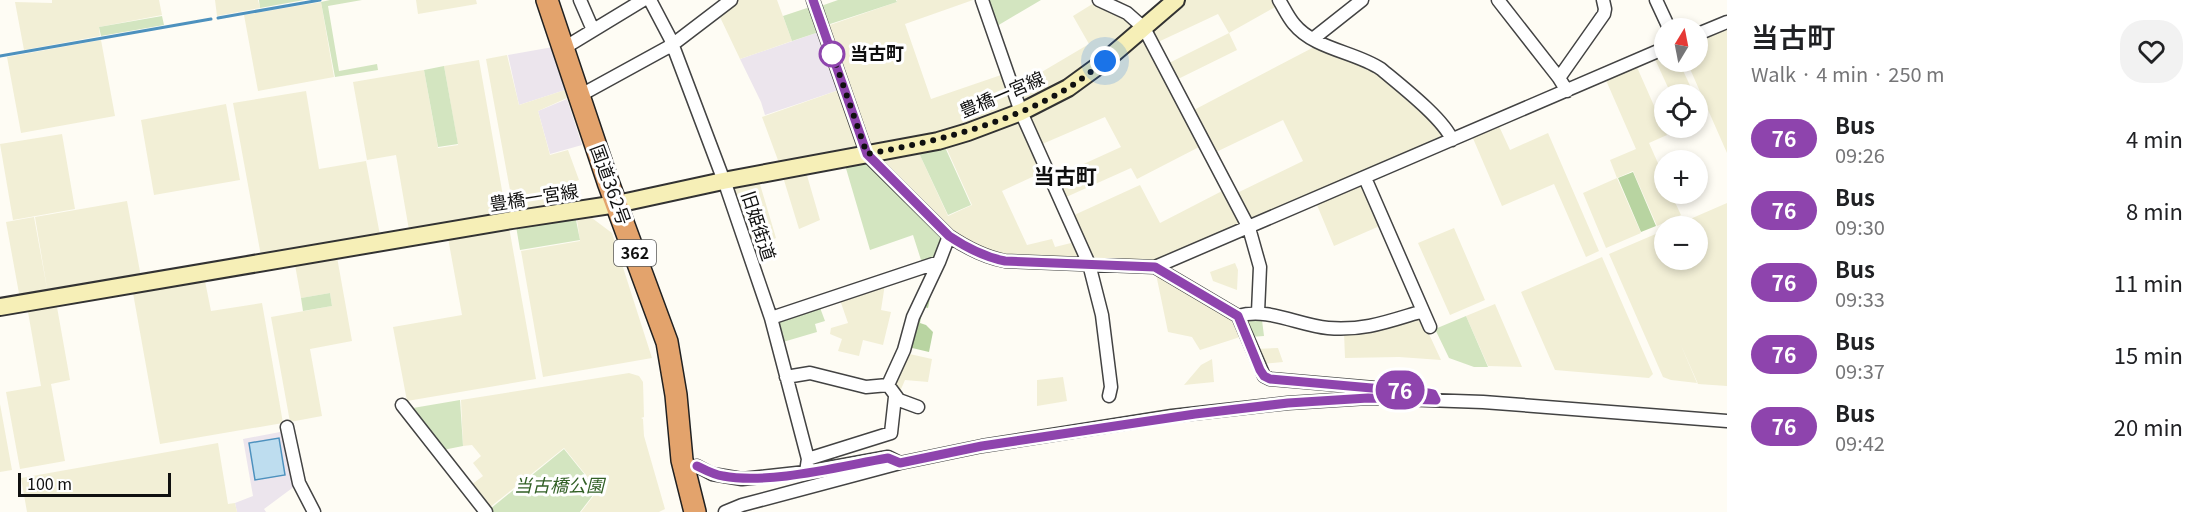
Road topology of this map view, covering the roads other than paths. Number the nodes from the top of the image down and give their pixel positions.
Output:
1 (546, 0) edge
2 (580, 0) edge
3 (643, 0) edge
4 (650, 0) edge
5 (731, 0) edge
6 (813, 0) edge
7 (982, 0) edge
8 (1099, 0) edge
9 (1176, 0) edge
10 (1280, 0) edge
11 (1362, 0) edge
12 (1498, 0) edge
13 (1603, 0) edge
14 (1656, 0) edge
15 (1664, 18) edge
16 (1727, 22) edge
17 (1144, 28) junction
18 (593, 30) junction
19 (1708, 30) edge
20 (1314, 38) junction
21 (672, 45) junction
22 (564, 48) junction
23 (1654, 53) edge
24 (1559, 78) junction
25 (1567, 91) junction
26 (579, 96) junction
27 (1021, 112) junction
28 (1452, 140) junction
29 (867, 154) junction
30 (1365, 178) junction
31 (723, 181) junction
32 (617, 204) junction
33 (1249, 228) junction
34 (949, 236) junction
35 (939, 262) junction
36 (1089, 264) junction
37 (1155, 267) junction
38 (0, 307) edge
39 (1423, 311) junction
40 (1258, 312) junction
41 (1238, 316) junction
42 (771, 318) junction
43 (1430, 327) dead end
44 (786, 377) junction
45 (888, 385) junction
46 (1109, 396) dead end
47 (895, 397) junction
48 (1436, 400) junction
49 (402, 405) dead end
50 (918, 406) dead end
51 (1727, 420) edge
52 (287, 427) dead end
53 (900, 463) junction
54 (697, 466) dead end
55 (807, 466) junction
56 (314, 512) edge
57 (486, 512) edge
58 (695, 512) edge
59 (725, 512) edge

1 - 22 highway, 国道362号 / 362
2 - 18 street
3 - 18 street
4 - 21 street, 旧姫街道
5 - 21 street
6 - 29 street
7 - 27 street
8 - 17 street
9 - 17 main road, 豊橋一宮線
10 - 20 street
11 - 20 street
12 - 24 street
13 - 24 street
14 - 15 street
16 - 19 street
17 - 27 main road, 豊橋一宮線
17 - 33 street
18 - 22 street
20 - 28 street
21 - 26 street
21 - 31 street, 旧姫街道
22 - 26 highway, 国道362号 / 362
23 - 25 street
24 - 25 street
25 - 28 street
26 - 32 highway, 国道362号 / 362
27 - 29 main road, 豊橋一宮線
27 - 36 street
28 - 30 street
29 - 31 main road, 豊橋一宮線
29 - 34 street
30 - 33 street
30 - 39 street
31 - 32 main road, 豊橋一宮線
31 - 42 street, 旧姫街道
32 - 38 main road, 豊橋一宮線
32 - 58 highway, 国道362号 / 362
33 - 37 street
33 - 40 street
34 - 35 street
34 - 36 street
35 - 42 street
35 - 45 street
36 - 37 street
36 - 46 street
37 - 41 street
39 - 40 street
39 - 43 street
40 - 41 street
41 - 48 street
42 - 44 street, 旧姫街道
44 - 45 street
44 - 55 street, 旧姫街道
45 - 47 street
47 - 50 street
47 - 55 street
48 - 51 street
48 - 53 street
49 - 57 street
52 - 56 street
53 - 55 street
53 - 59 street
54 - 55 street

